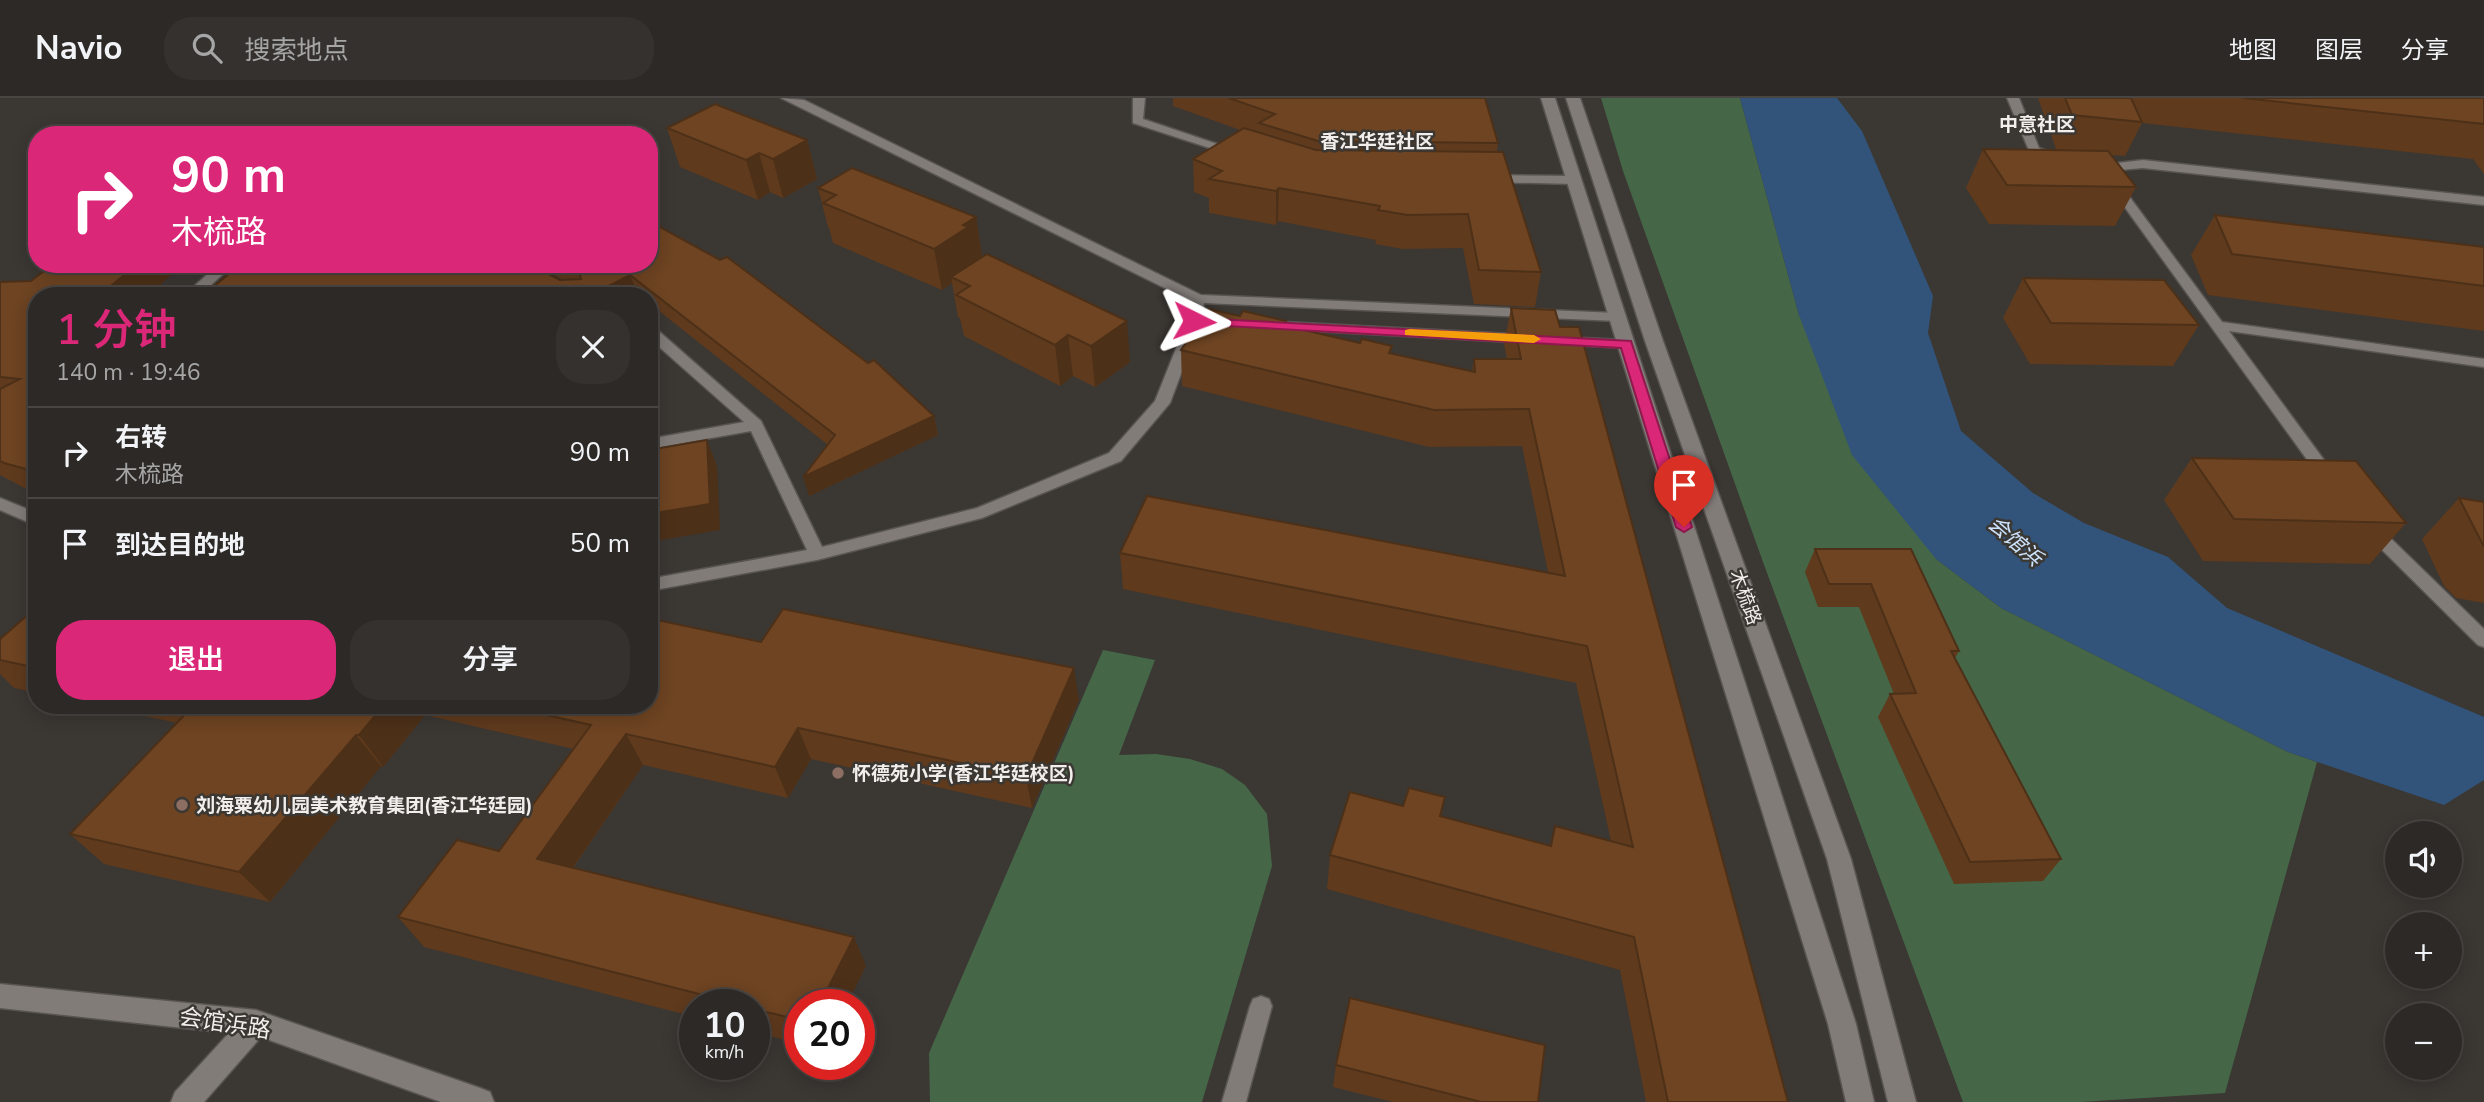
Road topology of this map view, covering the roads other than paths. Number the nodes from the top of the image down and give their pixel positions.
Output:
1 (787, 98) edge
2 (1139, 98) edge
3 (1548, 98) edge
4 (1573, 98) edge
5 (2013, 98) edge
6 (1251, 157) edge
7 (2067, 163) edge
8 (1479, 179) edge
9 (1574, 180) junction
10 (2484, 201) edge
11 (217, 273) edge
12 (200, 287) edge
13 (1198, 299) junction
14 (1617, 317) junction
15 (1250, 324) edge
16 (2216, 325) junction
17 (658, 338) edge
18 (1626, 344) junction
19 (2484, 363) edge
20 (756, 425) junction
21 (658, 442) edge
22 (2340, 493) edge
23 (0, 504) edge
24 (2356, 514) edge
25 (28, 516) edge
26 (817, 554) junction
27 (658, 583) edge
28 (2484, 640) edge
29 (0, 996) edge
30 (1261, 1006) dead end
31 (256, 1023) junction
32 (185, 1102) edge
33 (480, 1102) edge
34 (1234, 1102) edge
35 (1860, 1102) edge
36 (1902, 1102) edge

1 - 13 lane
2 - 6 lane
3 - 9 street, 木梳路
4 - 36 street, 木梳路
5 - 7 lane
8 - 9 lane
9 - 14 street, 木梳路
10 - 16 lane
11 - 12 lane
13 - 14 lane
13 - 26 lane
14 - 18 street, 木梳路
15 - 18 lane
16 - 19 lane
16 - 22 lane
17 - 20 lane
18 - 35 street, 木梳路
20 - 21 lane
20 - 26 lane
23 - 25 lane
24 - 28 lane
26 - 27 lane
29 - 31 street, 会馆浜路
30 - 34 lane
31 - 32 street
31 - 33 street, 会馆浜路

